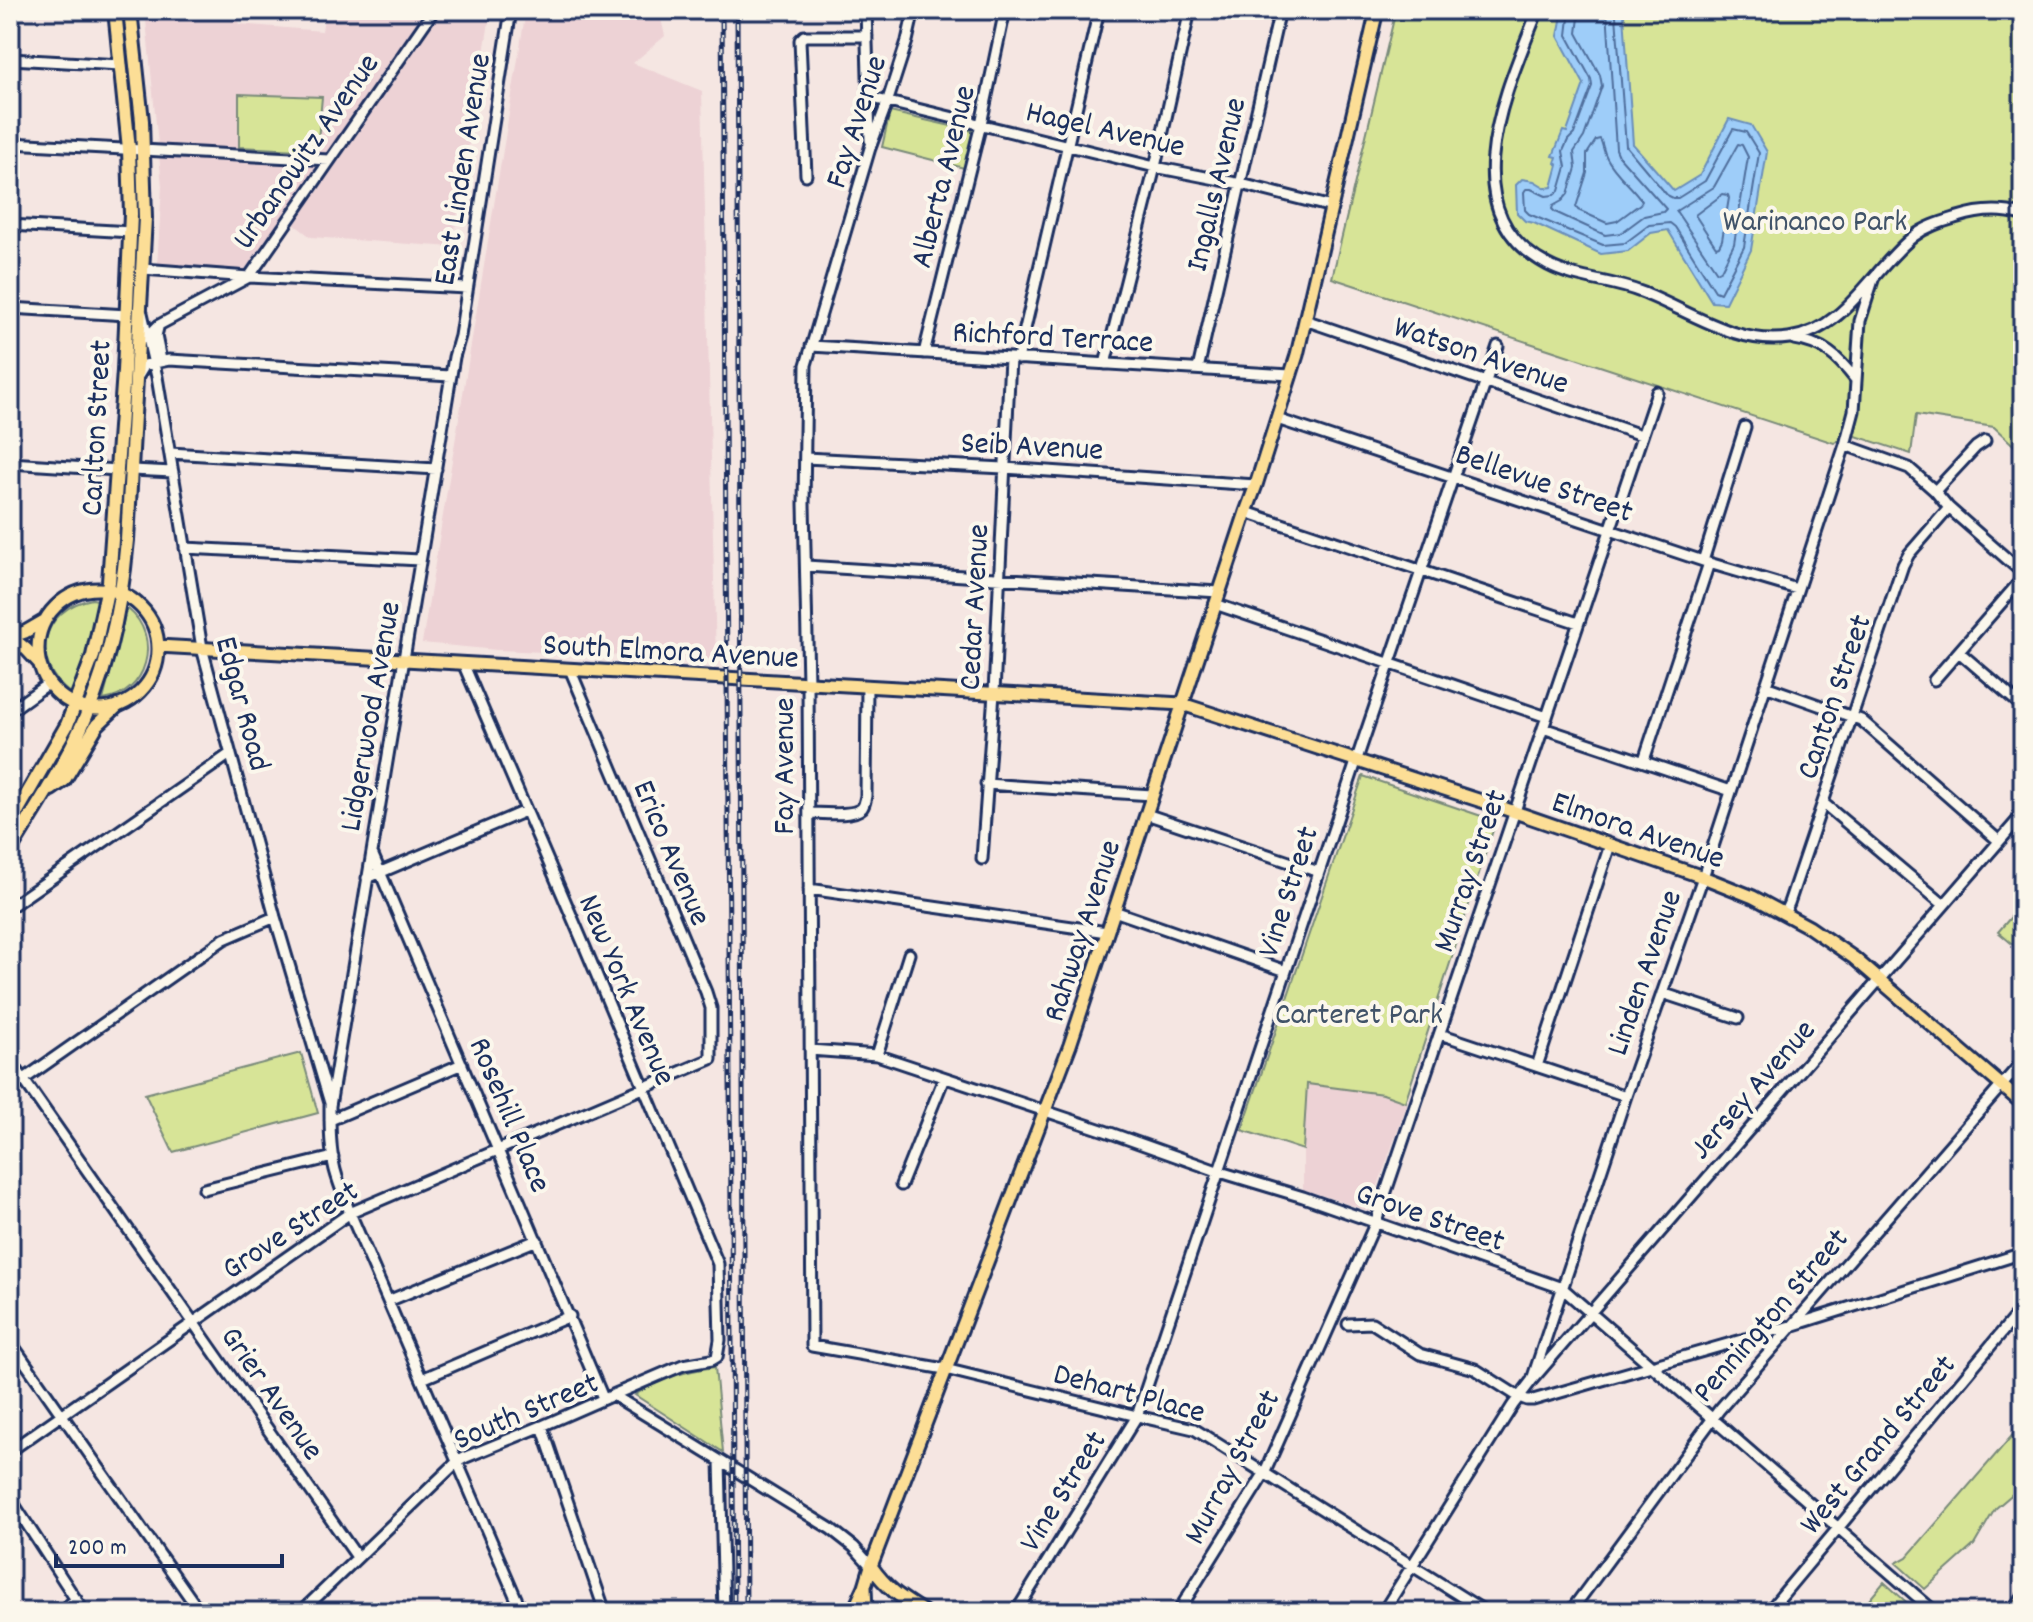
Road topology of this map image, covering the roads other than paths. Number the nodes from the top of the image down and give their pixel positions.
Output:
1 (115, 10) edge
2 (130, 10) edge
3 (434, 10) edge
4 (511, 10) edge
5 (866, 10) edge
6 (914, 10) edge
7 (1005, 10) edge
8 (1099, 10) edge
9 (1190, 10) edge
10 (1280, 10) edge
11 (1377, 10) edge
12 (1538, 10) edge
13 (867, 36) junction
14 (10, 59) edge
15 (121, 65) junction
16 (868, 97) junction
17 (887, 103) junction
18 (981, 124) junction
19 (10, 143) edge
20 (1068, 145) junction
21 (870, 148) junction
22 (129, 149) junction
23 (144, 150) junction
24 (329, 160) junction
25 (1155, 167) junction
26 (806, 175) dead end
27 (1241, 184) junction
28 (1332, 207) junction
29 (2023, 215) edge
30 (10, 225) edge
31 (131, 232) junction
32 (143, 269) junction
33 (249, 277) junction
34 (1873, 280) junction
35 (467, 288) junction
36 (141, 306) junction
37 (10, 308) edge
38 (127, 315) junction
39 (1305, 320) junction
40 (159, 325) junction
41 (460, 336) joint
42 (1791, 338) junction
43 (143, 341) junction
44 (811, 346) junction
45 (1498, 346) dead end
46 (924, 353) junction
47 (1014, 358) junction
48 (158, 361) junction
49 (1105, 364) junction
50 (1198, 369) junction
51 (1291, 375) junction
52 (451, 376) junction
53 (137, 378) junction
54 (1855, 379) junction
55 (1485, 383) junction
56 (1657, 392) dead end
57 (1277, 419) junction
58 (1745, 427) dead end
59 (1641, 435) junction
60 (1985, 441) dead end
61 (1845, 445) junction
62 (170, 453) junction
63 (805, 458) junction
64 (10, 463) edge
65 (1004, 468) junction
66 (436, 469) junction
67 (117, 470) junction
68 (132, 470) junction
69 (173, 472) junction
70 (1453, 477) junction
71 (1256, 485) junction
72 (1935, 491) junction
73 (1949, 508) junction
74 (1246, 512) junction
75 (1610, 530) junction
76 (185, 548) junction
77 (420, 560) junction
78 (1706, 562) junction
79 (806, 566) junction
80 (1421, 571) junction
81 (2023, 576) edge
82 (999, 578) junction
83 (1797, 589) junction
84 (108, 590) junction
85 (1219, 592) junction
86 (122, 594) junction
87 (1215, 604) junction
88 (45, 621) junction
89 (1578, 623) junction
90 (10, 637) edge
91 (158, 646) junction
92 (202, 648) junction
93 (1959, 652) junction
94 (404, 660) junction
95 (463, 663) junction
96 (1390, 663) junction
97 (40, 665) junction
98 (570, 669) junction
99 (1934, 680) dead end
100 (49, 683) junction
101 (808, 683) junction
102 (867, 686) junction
103 (1765, 686) junction
104 (994, 693) junction
105 (76, 704) junction
106 (1182, 704) junction
107 (117, 706) junction
108 (2023, 707) edge
109 (89, 709) junction
110 (10, 711) edge
111 (1852, 716) junction
112 (1547, 717) junction
113 (1543, 728) junction
114 (230, 754) junction
115 (1357, 760) junction
116 (1644, 760) junction
117 (986, 784) junction
118 (1731, 791) junction
119 (45, 794) junction
120 (1152, 795) junction
121 (1823, 803) junction
122 (525, 811) junction
123 (809, 813) junction
124 (1516, 813) junction
125 (1146, 814) junction
126 (2023, 814) edge
127 (10, 824) edge
128 (1999, 841) junction
129 (1610, 845) junction
130 (10, 851) edge
131 (371, 851) junction
132 (982, 859) dead end
133 (380, 872) junction
134 (1319, 872) junction
135 (1703, 877) junction
136 (367, 878) junction
137 (809, 889) junction
138 (1944, 905) junction
139 (10, 907) edge
140 (1114, 911) junction
141 (1785, 912) junction
142 (275, 917) junction
143 (1107, 932) junction
144 (909, 954) dead end
145 (1286, 971) junction
146 (1879, 979) junction
147 (1662, 993) junction
148 (1738, 1018) dead end
149 (1440, 1034) junction
150 (810, 1050) junction
151 (877, 1055) junction
152 (711, 1059) joint
153 (10, 1060) edge
154 (2023, 1061) edge
155 (462, 1064) junction
156 (1537, 1066) junction
157 (944, 1078) junction
158 (23, 1080) junction
159 (2002, 1085) junction
160 (643, 1088) junction
161 (10, 1089) edge
162 (1626, 1096) junction
163 (2023, 1104) edge
164 (330, 1106) junction
165 (1045, 1110) junction
166 (330, 1120) junction
167 (498, 1149) junction
168 (333, 1157) junction
169 (1220, 1172) junction
170 (901, 1185) dead end
171 (204, 1189) dead end
172 (350, 1213) junction
173 (1375, 1224) junction
174 (537, 1240) junction
175 (2023, 1253) edge
176 (1562, 1288) junction
177 (388, 1301) junction
178 (2023, 1307) edge
179 (1589, 1312) junction
180 (570, 1316) junction
181 (194, 1323) junction
182 (1348, 1324) dead end
183 (1794, 1325) junction
184 (10, 1341) edge
185 (812, 1346) joint
186 (1651, 1365) junction
187 (945, 1369) junction
188 (422, 1379) junction
189 (1532, 1380) junction
190 (608, 1396) junction
191 (1519, 1397) junction
192 (62, 1415) junction
193 (1137, 1416) junction
194 (1712, 1419) junction
195 (542, 1426) junction
196 (10, 1451) edge
197 (720, 1461) junction
198 (457, 1462) junction
199 (1264, 1474) junction
200 (10, 1498) edge
201 (1839, 1529) junction
202 (357, 1557) junction
203 (871, 1566) junction
204 (1411, 1566) junction
205 (865, 1586) junction
206 (897, 1595) junction
207 (2023, 1598) edge
208 (76, 1599) junction
209 (520, 1608) edge
210 (61, 1612) edge
211 (84, 1612) edge
212 (200, 1612) edge
213 (302, 1612) edge
214 (504, 1612) edge
215 (605, 1612) edge
216 (724, 1612) edge
217 (853, 1612) edge
218 (866, 1612) edge
219 (924, 1612) edge
220 (1016, 1612) edge
221 (1178, 1612) edge
222 (1383, 1612) edge
223 (1486, 1612) edge
224 (1570, 1612) edge
225 (1768, 1612) edge
226 (1935, 1612) edge
227 (2011, 1612) edge

1 - 15 highway, Carlton Street
2 - 23 highway, Carlton Street
3 - 24 street, Urbanowitz Avenue
4 - 35 street, East Linden Avenue
5 - 13 street
6 - 17 street, Fay Avenue
7 - 18 street, Alberta Avenue
8 - 20 street, Cedar Avenue
9 - 25 street
10 - 27 street, Ingalls Avenue
11 - 28 main road, Rahway Avenue
12 - 42 street
13 - 16 street
13 - 26 street
14 - 15 street
15 - 22 highway, Carlton Street
16 - 17 street, Hagel Avenue
16 - 21 street
17 - 18 street, Hagel Avenue
17 - 21 street, Fay Avenue
18 - 20 street, Hagel Avenue
18 - 46 street, Alberta Avenue
19 - 22 street
20 - 25 street, Hagel Avenue
20 - 47 street, Cedar Avenue
21 - 44 street, Fay Avenue
22 - 23 street
22 - 31 highway, Carlton Street
23 - 24 street
23 - 32 highway, Carlton Street
24 - 33 street, Urbanowitz Avenue
25 - 27 street, Hagel Avenue
25 - 49 street
27 - 28 street, Hagel Avenue
27 - 50 street, Ingalls Avenue
28 - 39 main road, Rahway Avenue
29 - 34 street
30 - 31 street
31 - 38 highway, Carlton Street
32 - 33 street
32 - 36 highway, Carlton Street
33 - 35 street
33 - 40 street, Urbanowitz Avenue
34 - 42 street
34 - 54 street, Linden Avenue
35 - 41 street, East Linden Avenue
36 - 40 street
36 - 43 highway, Carlton Street
37 - 38 street
38 - 67 highway, Carlton Street
39 - 51 main road, Rahway Avenue
39 - 55 street, Watson Avenue
40 - 43 street, Urbanowitz Avenue
40 - 48 street
41 - 52 street, Lidgerwood Avenue
42 - 54 street
43 - 48 street, Edgar Road
43 - 53 highway, Carlton Street
44 - 46 street, Richford Terrace
44 - 63 street, Fay Avenue
45 - 55 street, Vine Street
46 - 47 street, Richford Terrace
47 - 49 street, Richford Terrace
47 - 65 street, Cedar Avenue
48 - 52 street
48 - 53 street
48 - 62 street, Edgar Road
49 - 50 street, Richford Terrace
50 - 51 street, Richford Terrace
51 - 57 main road, Rahway Avenue
52 - 66 street, Lidgerwood Avenue
53 - 68 highway, Carlton Street
54 - 61 street, Linden Avenue
55 - 59 street, Watson Avenue
55 - 70 street, Vine Street
56 - 59 street, Murray Street
57 - 70 street, Bellevue Street
57 - 71 main road, Rahway Avenue
58 - 78 street
59 - 75 street, Murray Street
60 - 72 street
61 - 72 street
61 - 83 street, Linden Avenue
62 - 66 street
62 - 69 street, Edgar Road
63 - 65 street, Seib Avenue
63 - 79 street, Fay Avenue
64 - 67 street
65 - 71 street, Seib Avenue
65 - 82 street, Cedar Avenue
66 - 77 street, Lidgerwood Avenue
67 - 84 highway, Carlton Street
68 - 69 street
68 - 86 highway, Carlton Street
69 - 76 street, Edgar Road
70 - 75 street, Bellevue Street
70 - 80 street, Vine Street
71 - 74 main road, Rahway Avenue
72 - 73 street
73 - 81 street
73 - 111 street, Canton Street
74 - 80 street
74 - 85 main road, Rahway Avenue
75 - 78 street, Bellevue Street
75 - 89 street, Murray Street
76 - 77 street
76 - 92 street, Edgar Road
77 - 94 street, Lidgerwood Avenue
78 - 83 street, Bellevue Street
78 - 116 street
79 - 82 street
79 - 101 street, Fay Avenue
80 - 89 street
80 - 96 street, Vine Street
81 - 93 street
82 - 85 street
82 - 104 street, Cedar Avenue
83 - 103 street, Linden Avenue
84 - 86 main road
84 - 88 main road
84 - 105 highway, Carlton Street
85 - 87 main road, Rahway Avenue
86 - 91 main road
86 - 109 highway, Carlton Street
87 - 96 street
87 - 106 main road, Rahway Avenue
88 - 90 main road
88 - 97 main road
89 - 112 street, Murray Street
90 - 97 main road
91 - 92 main road, South Elmora Avenue
91 - 107 main road
92 - 94 main road, South Elmora Avenue
92 - 114 street, Edgar Road
93 - 99 street
93 - 108 street
94 - 95 main road, South Elmora Avenue
94 - 131 street, Lidgerwood Avenue
95 - 98 main road, South Elmora Avenue
95 - 122 street, New York Avenue
96 - 112 street
96 - 115 street, Vine Street
97 - 100 main road
98 - 101 main road, South Elmora Avenue
98 - 152 street, Erico Avenue
100 - 105 main road
100 - 110 street
101 - 102 main road, South Elmora Avenue
101 - 123 street, Fay Avenue
102 - 104 main road, South Elmora Avenue
102 - 123 street
103 - 111 street
103 - 118 street, Linden Avenue
104 - 106 main road, South Elmora Avenue
104 - 117 street, Cedar Avenue
105 - 109 main road
105 - 127 highway, Carlton Street
106 - 115 main road, Elmora Avenue
106 - 120 main road, Rahway Avenue
107 - 109 main road
107 - 119 highway
109 - 119 highway, Carlton Street
111 - 121 street, Canton Street
111 - 128 street
112 - 113 street, Murray Street
113 - 116 street
113 - 124 street, Murray Street
114 - 139 street
114 - 142 street, Edgar Road
115 - 124 main road, Elmora Avenue
115 - 134 street, Vine Street
116 - 118 street
117 - 120 street
117 - 132 street, Cedar Avenue
118 - 135 street, Linden Avenue
119 - 130 highway
120 - 125 main road, Rahway Avenue
121 - 138 street
121 - 141 street, Canton Street
122 - 133 street
122 - 160 street, New York Avenue
123 - 137 street, Fay Avenue
124 - 129 main road, Elmora Avenue
124 - 149 street, Murray Street
125 - 134 street
125 - 140 main road, Rahway Avenue
126 - 128 street, Jersey Avenue
128 - 138 street, Jersey Avenue
129 - 135 main road, Elmora Avenue
129 - 156 street
131 - 133 street, Rosehill Place
131 - 136 street, Lidgerwood Avenue
133 - 136 street
133 - 155 street, Rosehill Place
134 - 145 street, Vine Street
135 - 141 main road, Elmora Avenue
135 - 147 street, Linden Avenue
136 - 164 street, Lidgerwood Avenue
137 - 143 street
137 - 150 street, Fay Avenue
138 - 146 street, Jersey Avenue
140 - 143 main road, Rahway Avenue
140 - 145 street
141 - 146 main road, Elmora Avenue
142 - 158 street
142 - 164 street, Edgar Road
143 - 165 main road, Rahway Avenue
144 - 151 street
145 - 169 street, Vine Street
146 - 159 main road, Elmora Avenue
146 - 179 street, Jersey Avenue
147 - 148 street
147 - 162 street, Linden Avenue
149 - 156 street
149 - 173 street, Murray Street
150 - 151 street, Grove Street
150 - 185 street, Fay Avenue
151 - 157 street, Grove Street
152 - 160 street, Grove Street
153 - 158 street, Grier Avenue
154 - 159 street, Pennington Street
155 - 166 street
155 - 167 street, Rosehill Place
156 - 162 street
157 - 165 street, Grove Street
157 - 170 street
158 - 161 street
158 - 181 street, Grier Avenue
159 - 163 main road, Elmora Avenue
159 - 183 street, Pennington Street
160 - 167 street, Grove Street
160 - 190 street, New York Avenue
162 - 176 street, Linden Avenue
164 - 166 street
165 - 169 street, Grove Street
165 - 187 main road, Rahway Avenue
166 - 168 street
167 - 172 street, Grove Street
167 - 174 street, Rosehill Place
168 - 171 street
168 - 172 street
169 - 173 street, Grove Street
169 - 193 street, Vine Street
172 - 177 street
172 - 181 street, Grove Street
173 - 176 street, Grove Street
173 - 199 street, Murray Street
174 - 177 street
174 - 180 street, Rosehill Place
175 - 183 street
176 - 179 street, Grove Street
176 - 189 street, Linden Avenue
177 - 188 street
178 - 201 street, West Grand Street
179 - 186 street, Grove Street
179 - 189 street, Jersey Avenue
180 - 188 street
180 - 190 street, Rosehill Place
181 - 192 street, Grove Street
181 - 202 street, Grier Avenue
182 - 191 street
183 - 186 street
183 - 194 street, Pennington Street
184 - 192 street
185 - 187 street, Dehart Place
186 - 191 street
186 - 194 street, Grove Street
187 - 193 street, Dehart Place
187 - 203 main road, Rahway Avenue
188 - 198 street
189 - 191 street, Jersey Avenue
190 - 195 street, South Street
190 - 197 street, South Street
191 - 204 street, Jersey Avenue
192 - 196 street, Grove Street
192 - 212 street
193 - 199 street, Dehart Place
193 - 220 street, Vine Street
194 - 201 street, Grove Street
194 - 224 street, Pennington Street
195 - 198 street, South Street
195 - 215 street
197 - 203 street, South Street
197 - 216 street
198 - 202 street, South Street
198 - 209 street
199 - 204 street, Dehart Place
199 - 221 street, Murray Street
200 - 208 street
201 - 225 street, West Grand Street
201 - 226 street, Grove Street
202 - 213 street, South Street
203 - 205 main road, Rahway Avenue
203 - 206 main road
204 - 222 street, Jersey Avenue
204 - 223 street, Dehart Place
205 - 206 main road
205 - 217 main road, Rahway Avenue
205 - 218 main road, Rahway Avenue
206 - 219 main road
207 - 227 main road
208 - 210 street
208 - 211 street
209 - 214 street

